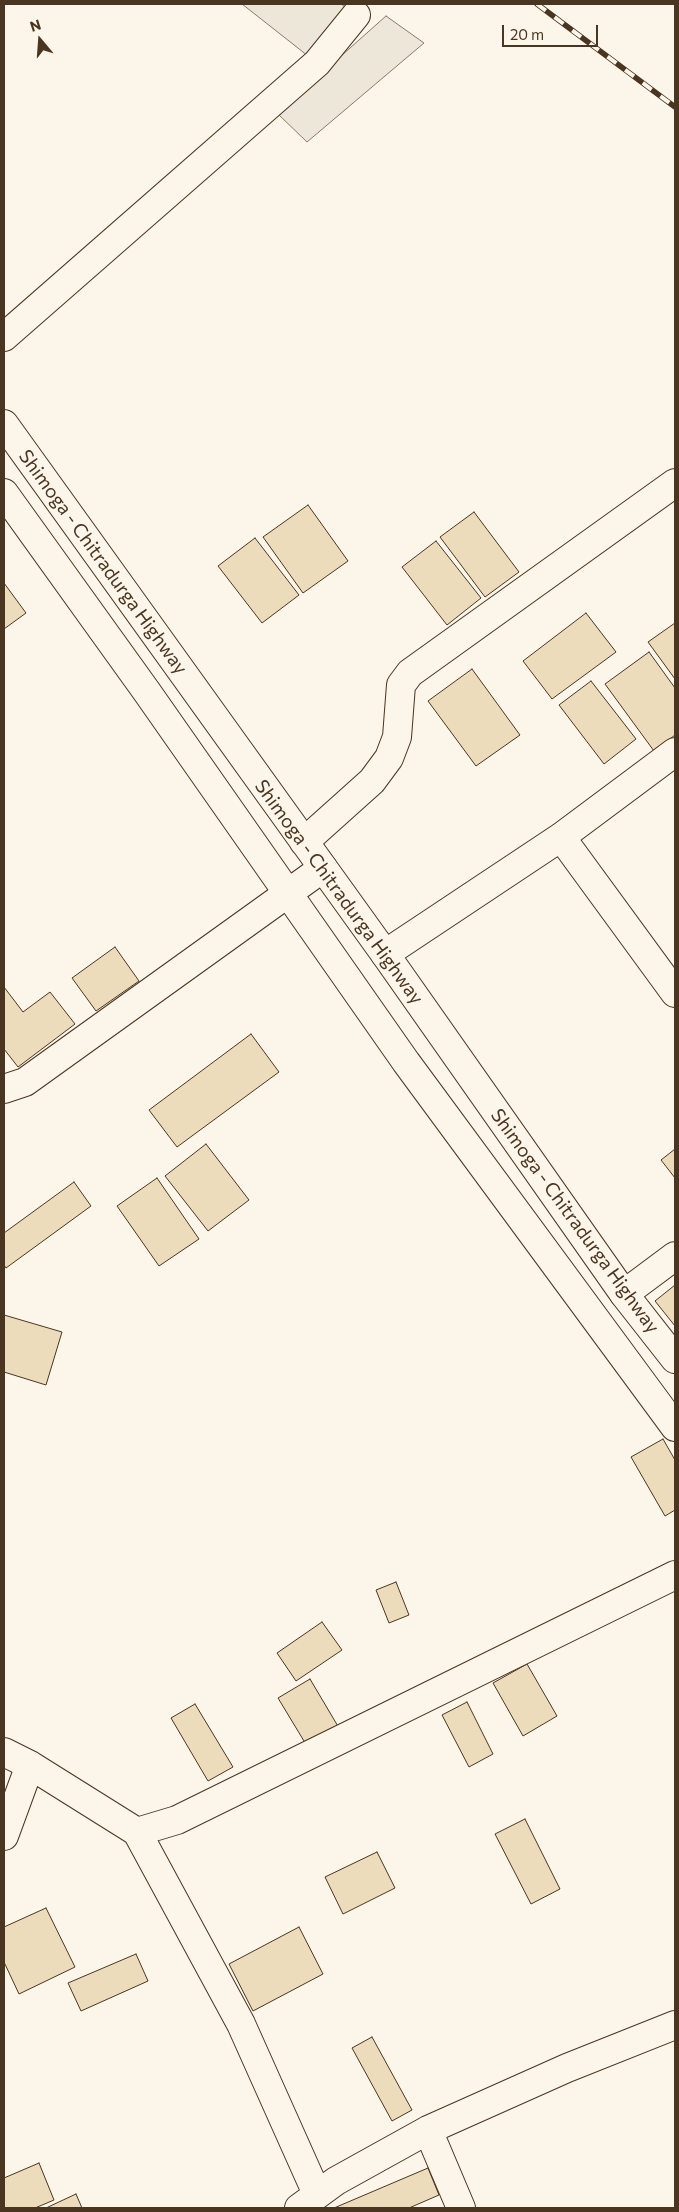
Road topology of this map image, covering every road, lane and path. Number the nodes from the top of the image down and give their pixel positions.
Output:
1 (356, 15) dead end
2 (4, 336) edge
3 (4, 424) edge
4 (675, 483) edge
5 (4, 493) edge
6 (675, 752) edge
7 (561, 838) junction
8 (304, 842) junction
9 (323, 868) junction
10 (288, 892) junction
11 (385, 954) junction
12 (675, 993) edge
13 (4, 1089) edge
14 (675, 1256) edge
15 (624, 1294) junction
16 (675, 1359) edge
17 (675, 1428) edge
18 (675, 1575) edge
19 (4, 1752) edge
20 (30, 1765) junction
21 (137, 1832) junction
22 (4, 1836) edge
23 (675, 2025) edge
24 (428, 2130) junction
25 (308, 2201) edge
26 (461, 2208) edge

1 - 2 street
3 - 8 street, Shimoga - Chitradurga Highway
4 - 8 street
5 - 10 street
6 - 7 street
7 - 11 street
7 - 12 street
8 - 9 street, Shimoga - Chitradurga Highway
9 - 10 street
9 - 11 street, Shimoga - Chitradurga Highway
10 - 13 street
10 - 17 street
11 - 15 street, Shimoga - Chitradurga Highway
14 - 15 street
15 - 16 street, Shimoga - Chitradurga Highway
18 - 21 street
19 - 20 street
20 - 21 street
20 - 22 street
21 - 25 street
23 - 24 street
24 - 25 street
24 - 26 street

